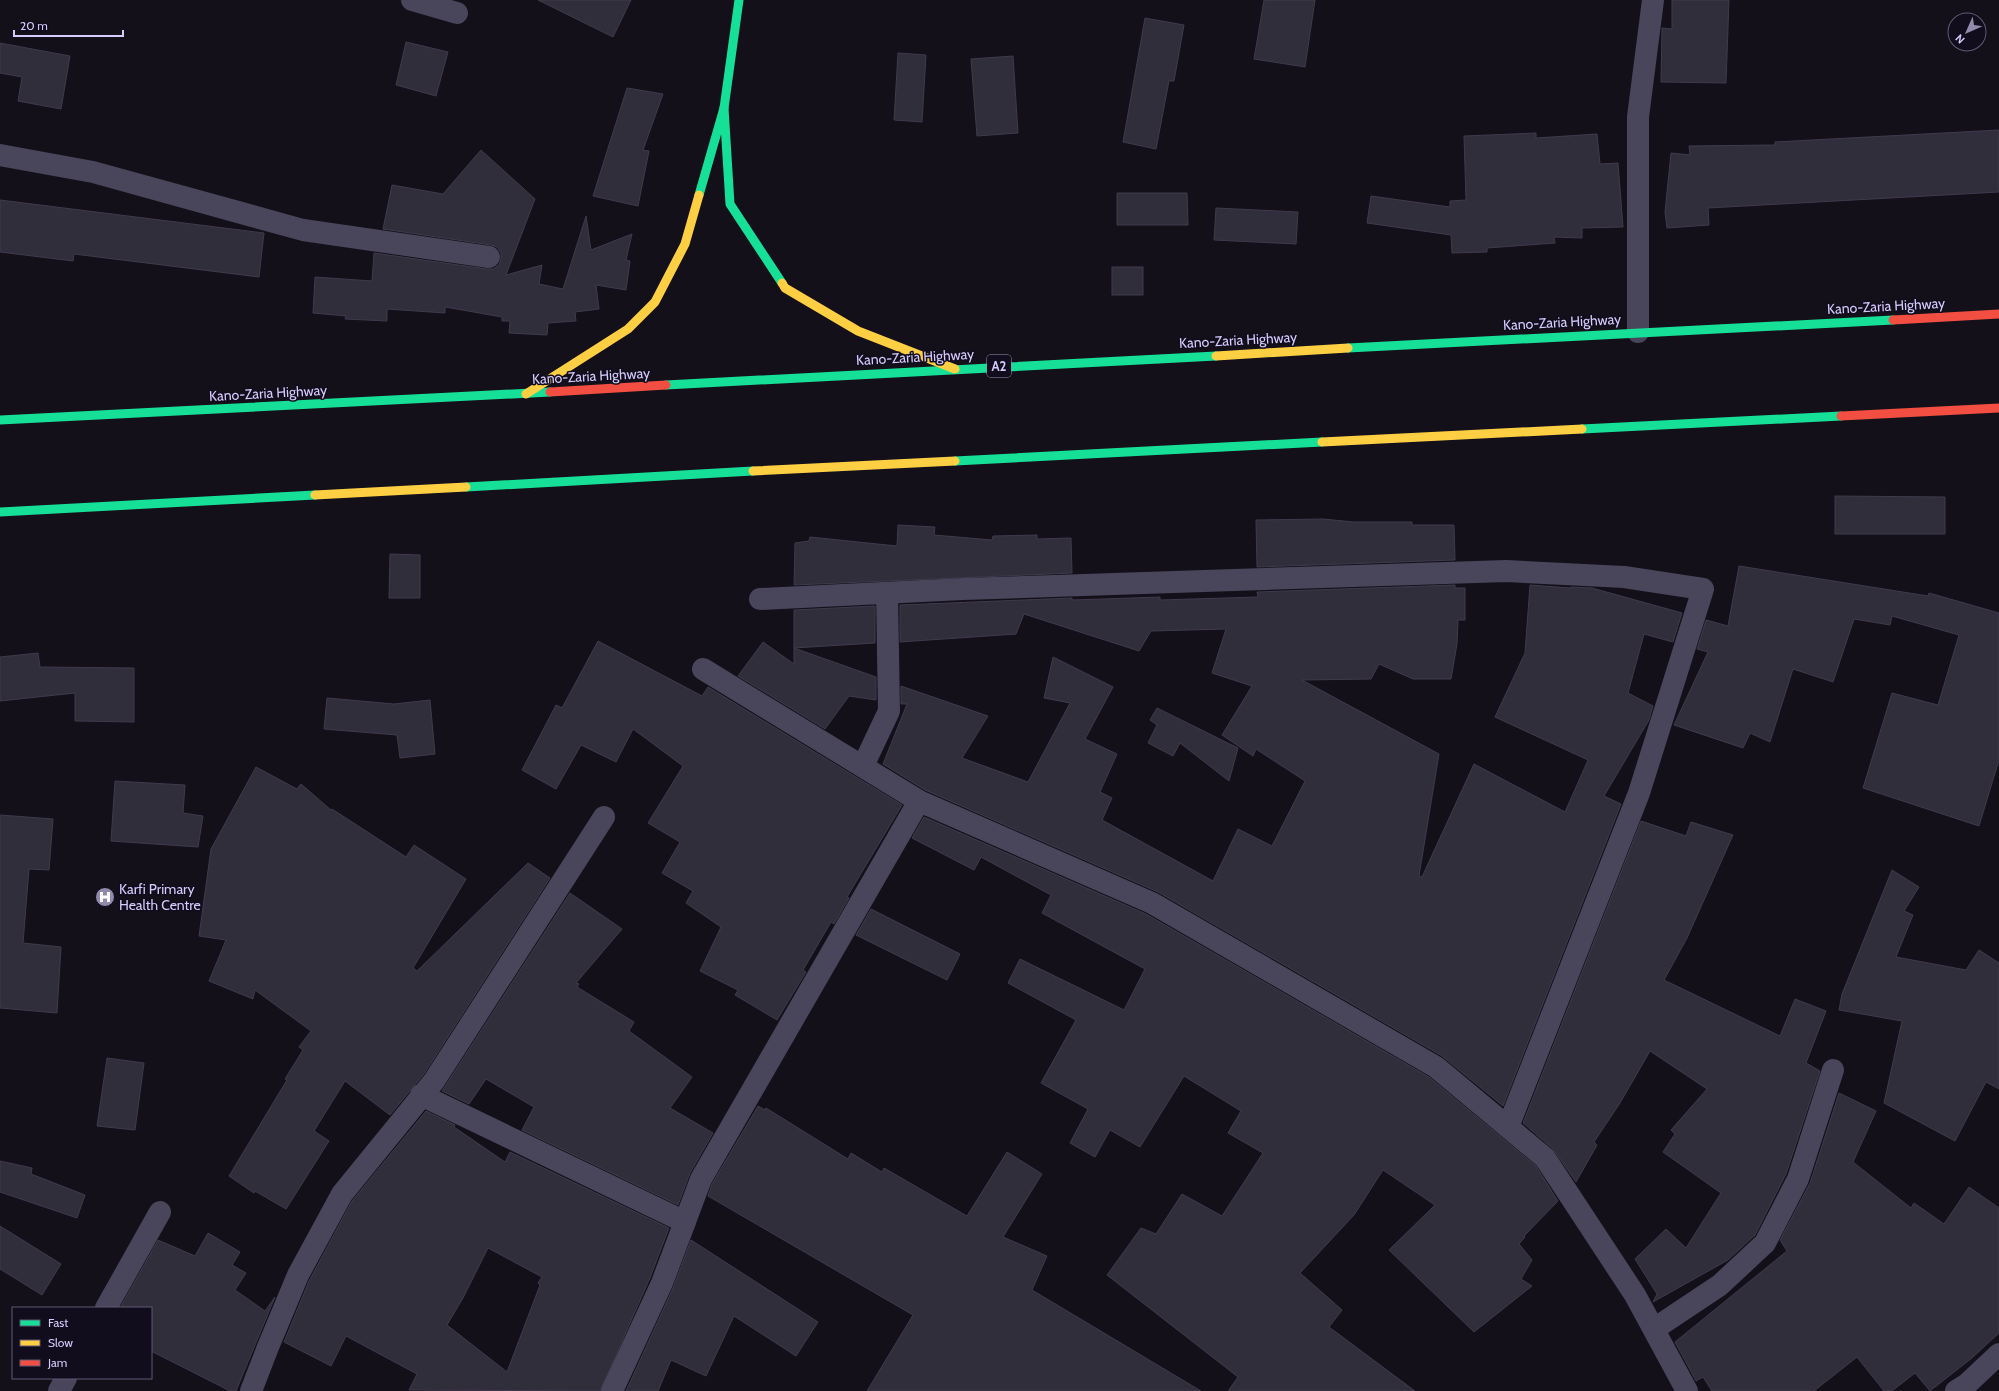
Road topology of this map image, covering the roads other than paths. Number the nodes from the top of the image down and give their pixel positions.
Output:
1 (412, 0) edge
2 (739, 0) edge
3 (1653, 0) edge
4 (457, 13) dead end
5 (724, 108) junction
6 (0, 155) edge
7 (489, 257) dead end
8 (1999, 314) edge
9 (1638, 332) junction
10 (955, 369) junction
11 (526, 394) junction
12 (1999, 408) edge
13 (0, 420) edge
14 (0, 512) edge
15 (887, 593) junction
16 (760, 599) dead end
17 (704, 669) dead end
18 (863, 766) junction
19 (919, 801) junction
20 (604, 817) dead end
21 (1833, 1070) dead end
22 (422, 1096) junction
23 (1508, 1127) junction
24 (160, 1212) dead end
25 (685, 1222) junction
26 (107, 1307) edge
27 (1654, 1329) junction
28 (1999, 1354) edge
29 (65, 1379) edge
30 (59, 1391) edge
31 (251, 1391) edge
32 (612, 1391) edge
33 (1687, 1391) edge
34 (1956, 1391) edge

1 - 4 street
2 - 5 main road
3 - 9 street
5 - 10 main road
5 - 11 main road
6 - 7 street
8 - 9 main road, Kano-Zaria Highway / A2
9 - 10 main road, Kano-Zaria Highway / A2
10 - 11 main road, Kano-Zaria Highway / A2
11 - 13 main road, Kano-Zaria Highway / A2
12 - 14 main road
15 - 16 street
15 - 18 street
15 - 23 street
17 - 18 street
18 - 19 street
19 - 23 street
19 - 25 street
20 - 22 street
21 - 27 street
22 - 25 street
22 - 31 street
23 - 27 street
24 - 26 street
25 - 32 street
27 - 33 street
28 - 34 street
29 - 30 street

